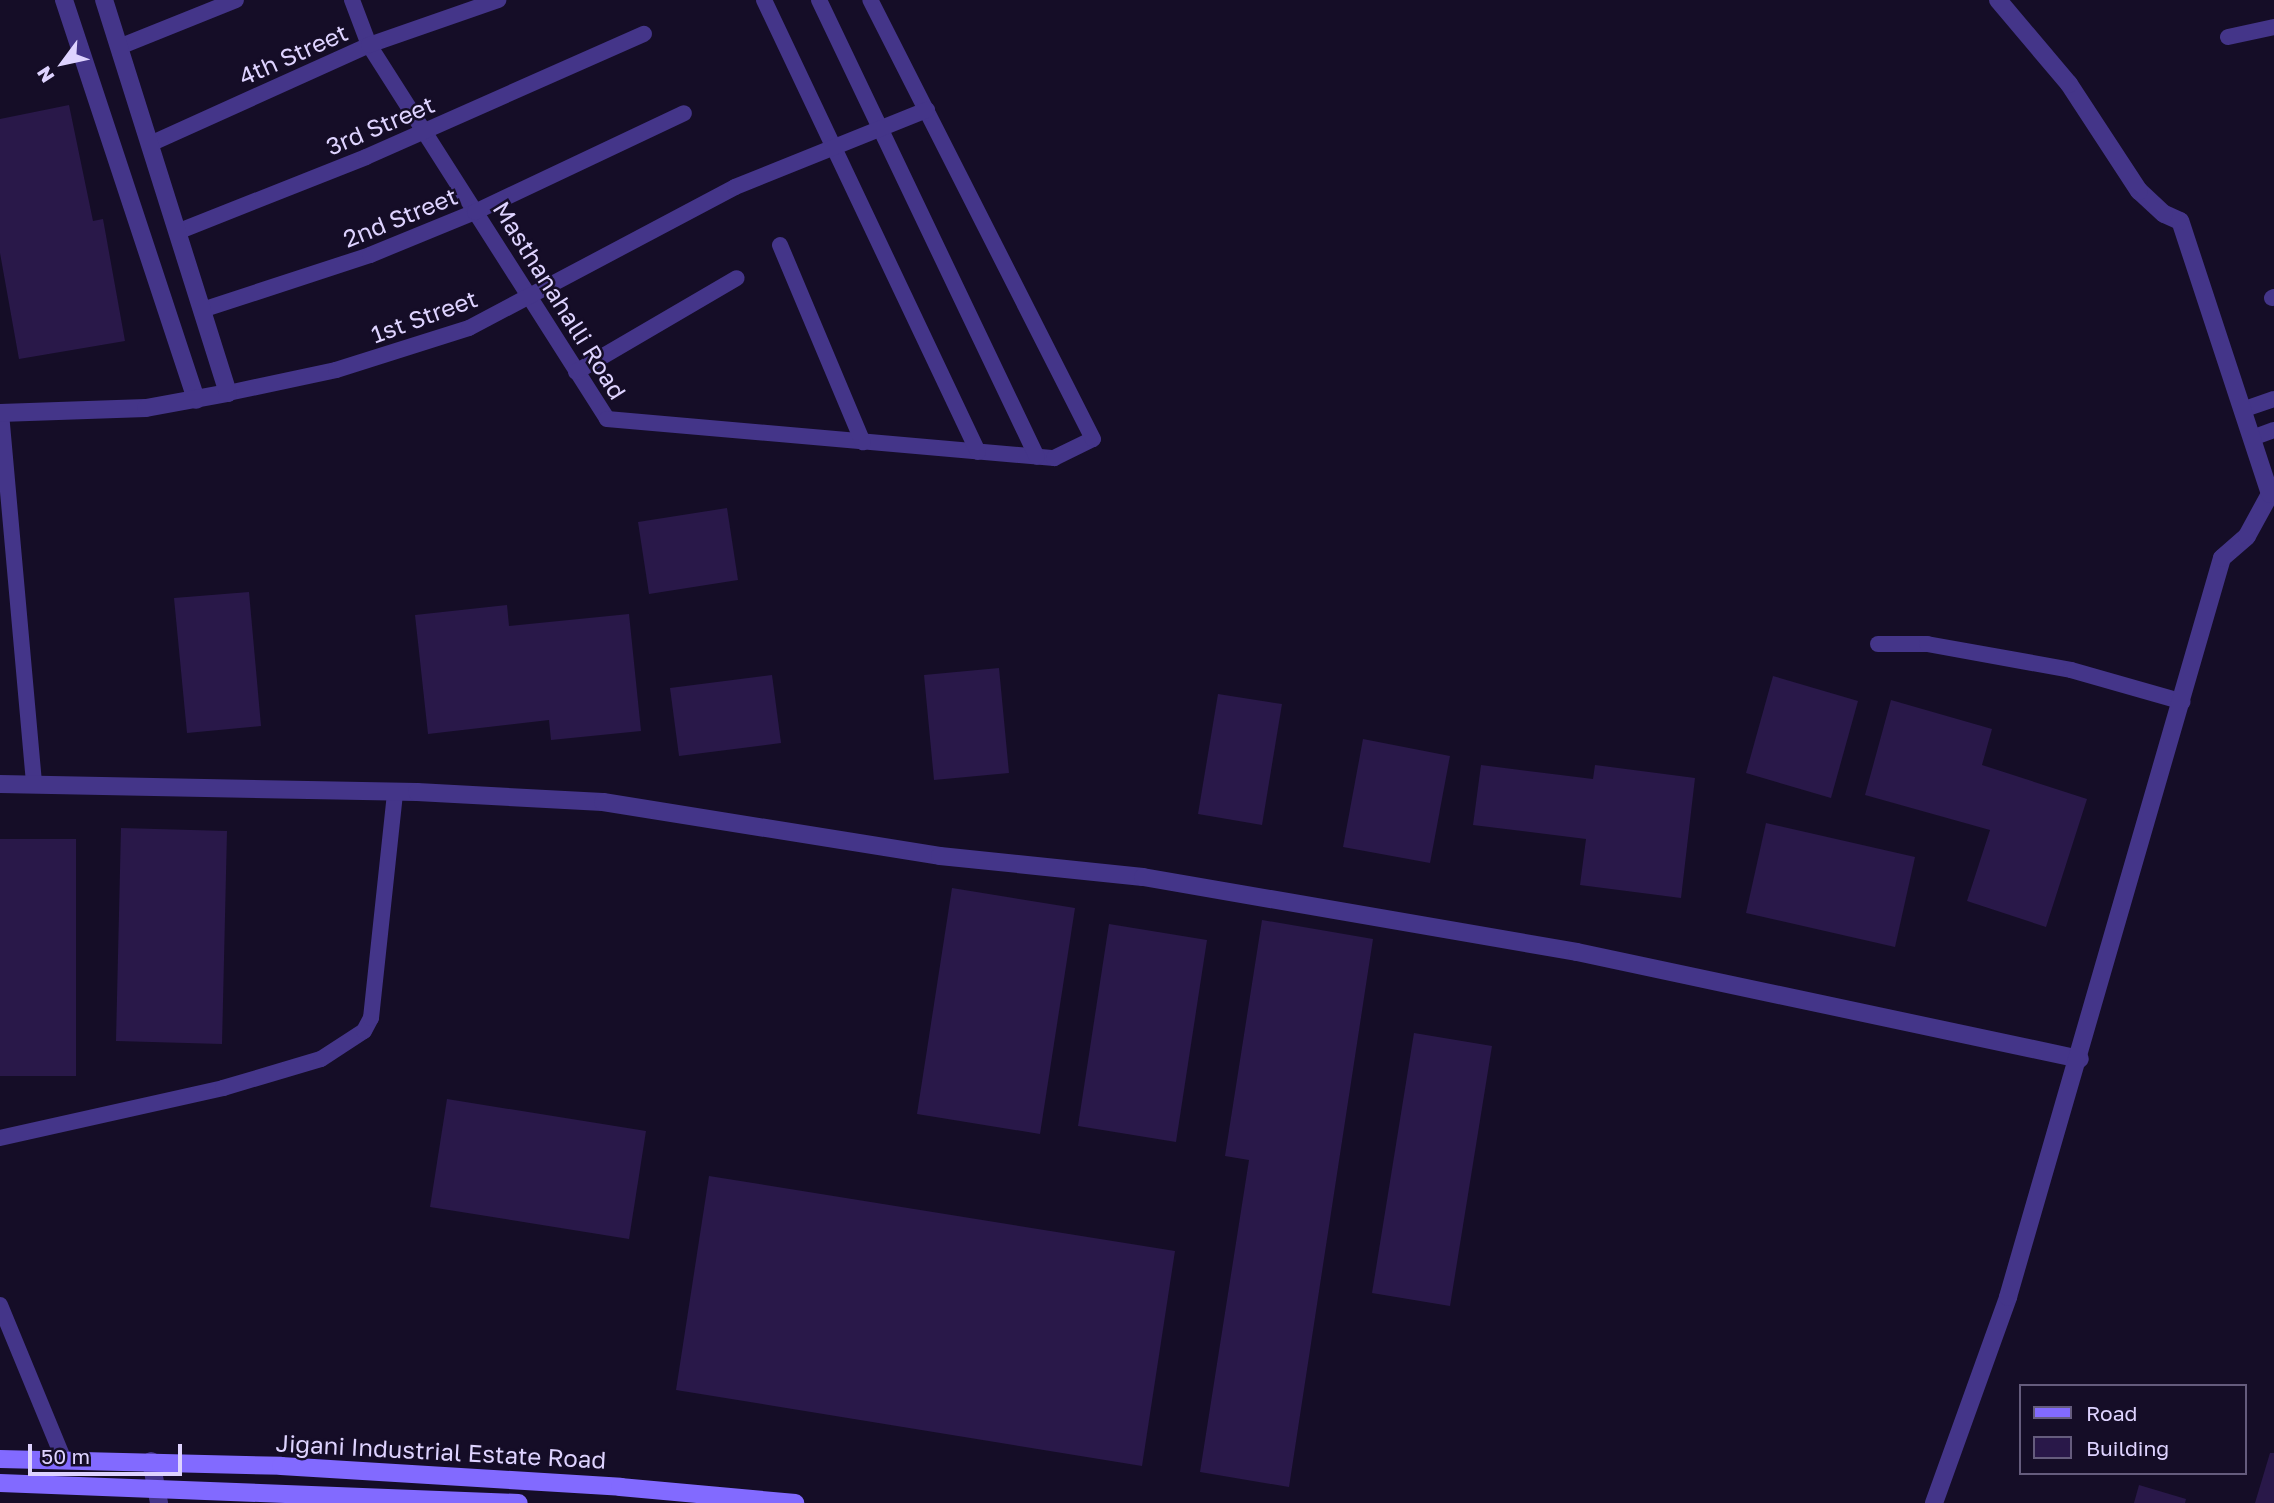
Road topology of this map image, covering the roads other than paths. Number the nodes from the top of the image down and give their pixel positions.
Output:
1 (64, 0) edge
2 (104, 0) edge
3 (236, 0) edge
4 (352, 0) edge
5 (498, 0) edge
6 (764, 0) edge
7 (819, 0) edge
8 (870, 0) edge
9 (1998, 0) edge
10 (2274, 27) edge
11 (644, 34) dead end
12 (2228, 37) dead end
13 (369, 45) junction
14 (119, 47) junction
15 (927, 110) junction
16 (684, 113) dead end
17 (423, 129) junction
18 (880, 130) junction
19 (150, 144) junction
20 (833, 150) junction
21 (475, 212) junction
22 (177, 232) junction
23 (780, 245) dead end
24 (737, 278) dead end
25 (529, 297) junction
26 (202, 310) junction
27 (576, 372) junction
28 (228, 393) junction
29 (196, 400) junction
30 (2274, 400) edge
31 (2242, 410) junction
32 (1, 413) edge
33 (2274, 430) edge
34 (2252, 438) junction
35 (863, 442) junction
36 (978, 452) junction
37 (1037, 457) junction
38 (1878, 644) dead end
39 (2183, 702) junction
40 (34, 783) junction
41 (0, 784) edge
42 (395, 792) junction
43 (2080, 1059) junction
44 (0, 1138) edge
45 (0, 1305) edge
46 (0, 1458) edge
47 (63, 1458) junction
48 (152, 1461) junction
49 (0, 1483) edge
50 (158, 1496) edge
51 (519, 1503) edge
52 (795, 1503) edge
53 (1934, 1503) edge

1 - 29 street
2 - 14 street
3 - 14 street
4 - 13 street, Masthanahalli Road
5 - 13 street, 4th Street
6 - 20 street
7 - 18 street
8 - 15 street
9 - 31 street
10 - 12 street
11 - 17 street, 3rd Street
13 - 17 street, Masthanahalli Road
13 - 19 street, 4th Street
14 - 19 street
15 - 18 street, 1st Street
15 - 37 street, Masthanahalli Road
16 - 21 street, 2nd Street
17 - 21 street, Masthanahalli Road
17 - 22 street, 3rd Street
18 - 20 street, 1st Street
18 - 37 street
19 - 22 street
20 - 25 street, 1st Street
20 - 36 street
21 - 25 street, Masthanahalli Road
21 - 26 street, 2nd Street
22 - 26 street
23 - 35 street
24 - 27 street
25 - 27 street, Masthanahalli Road
25 - 28 street, 1st Street
26 - 28 street
27 - 35 street, Masthanahalli Road
28 - 29 street
29 - 32 street
30 - 31 street
31 - 34 street
32 - 40 street
33 - 34 street
34 - 39 street
35 - 36 street, Masthanahalli Road
36 - 37 street, Masthanahalli Road
38 - 39 street
39 - 43 street
40 - 41 street
40 - 42 street
42 - 43 street
42 - 44 street
43 - 53 street
45 - 47 street
46 - 47 main road, Jigani Industrial Estate Road
47 - 48 main road, Jigani Industrial Estate Road
48 - 50 street
48 - 52 main road, Jigani Industrial Estate Road
49 - 50 main road, Jigani Industrial Estate Road
50 - 51 main road, Jigani Industrial Estate Road

